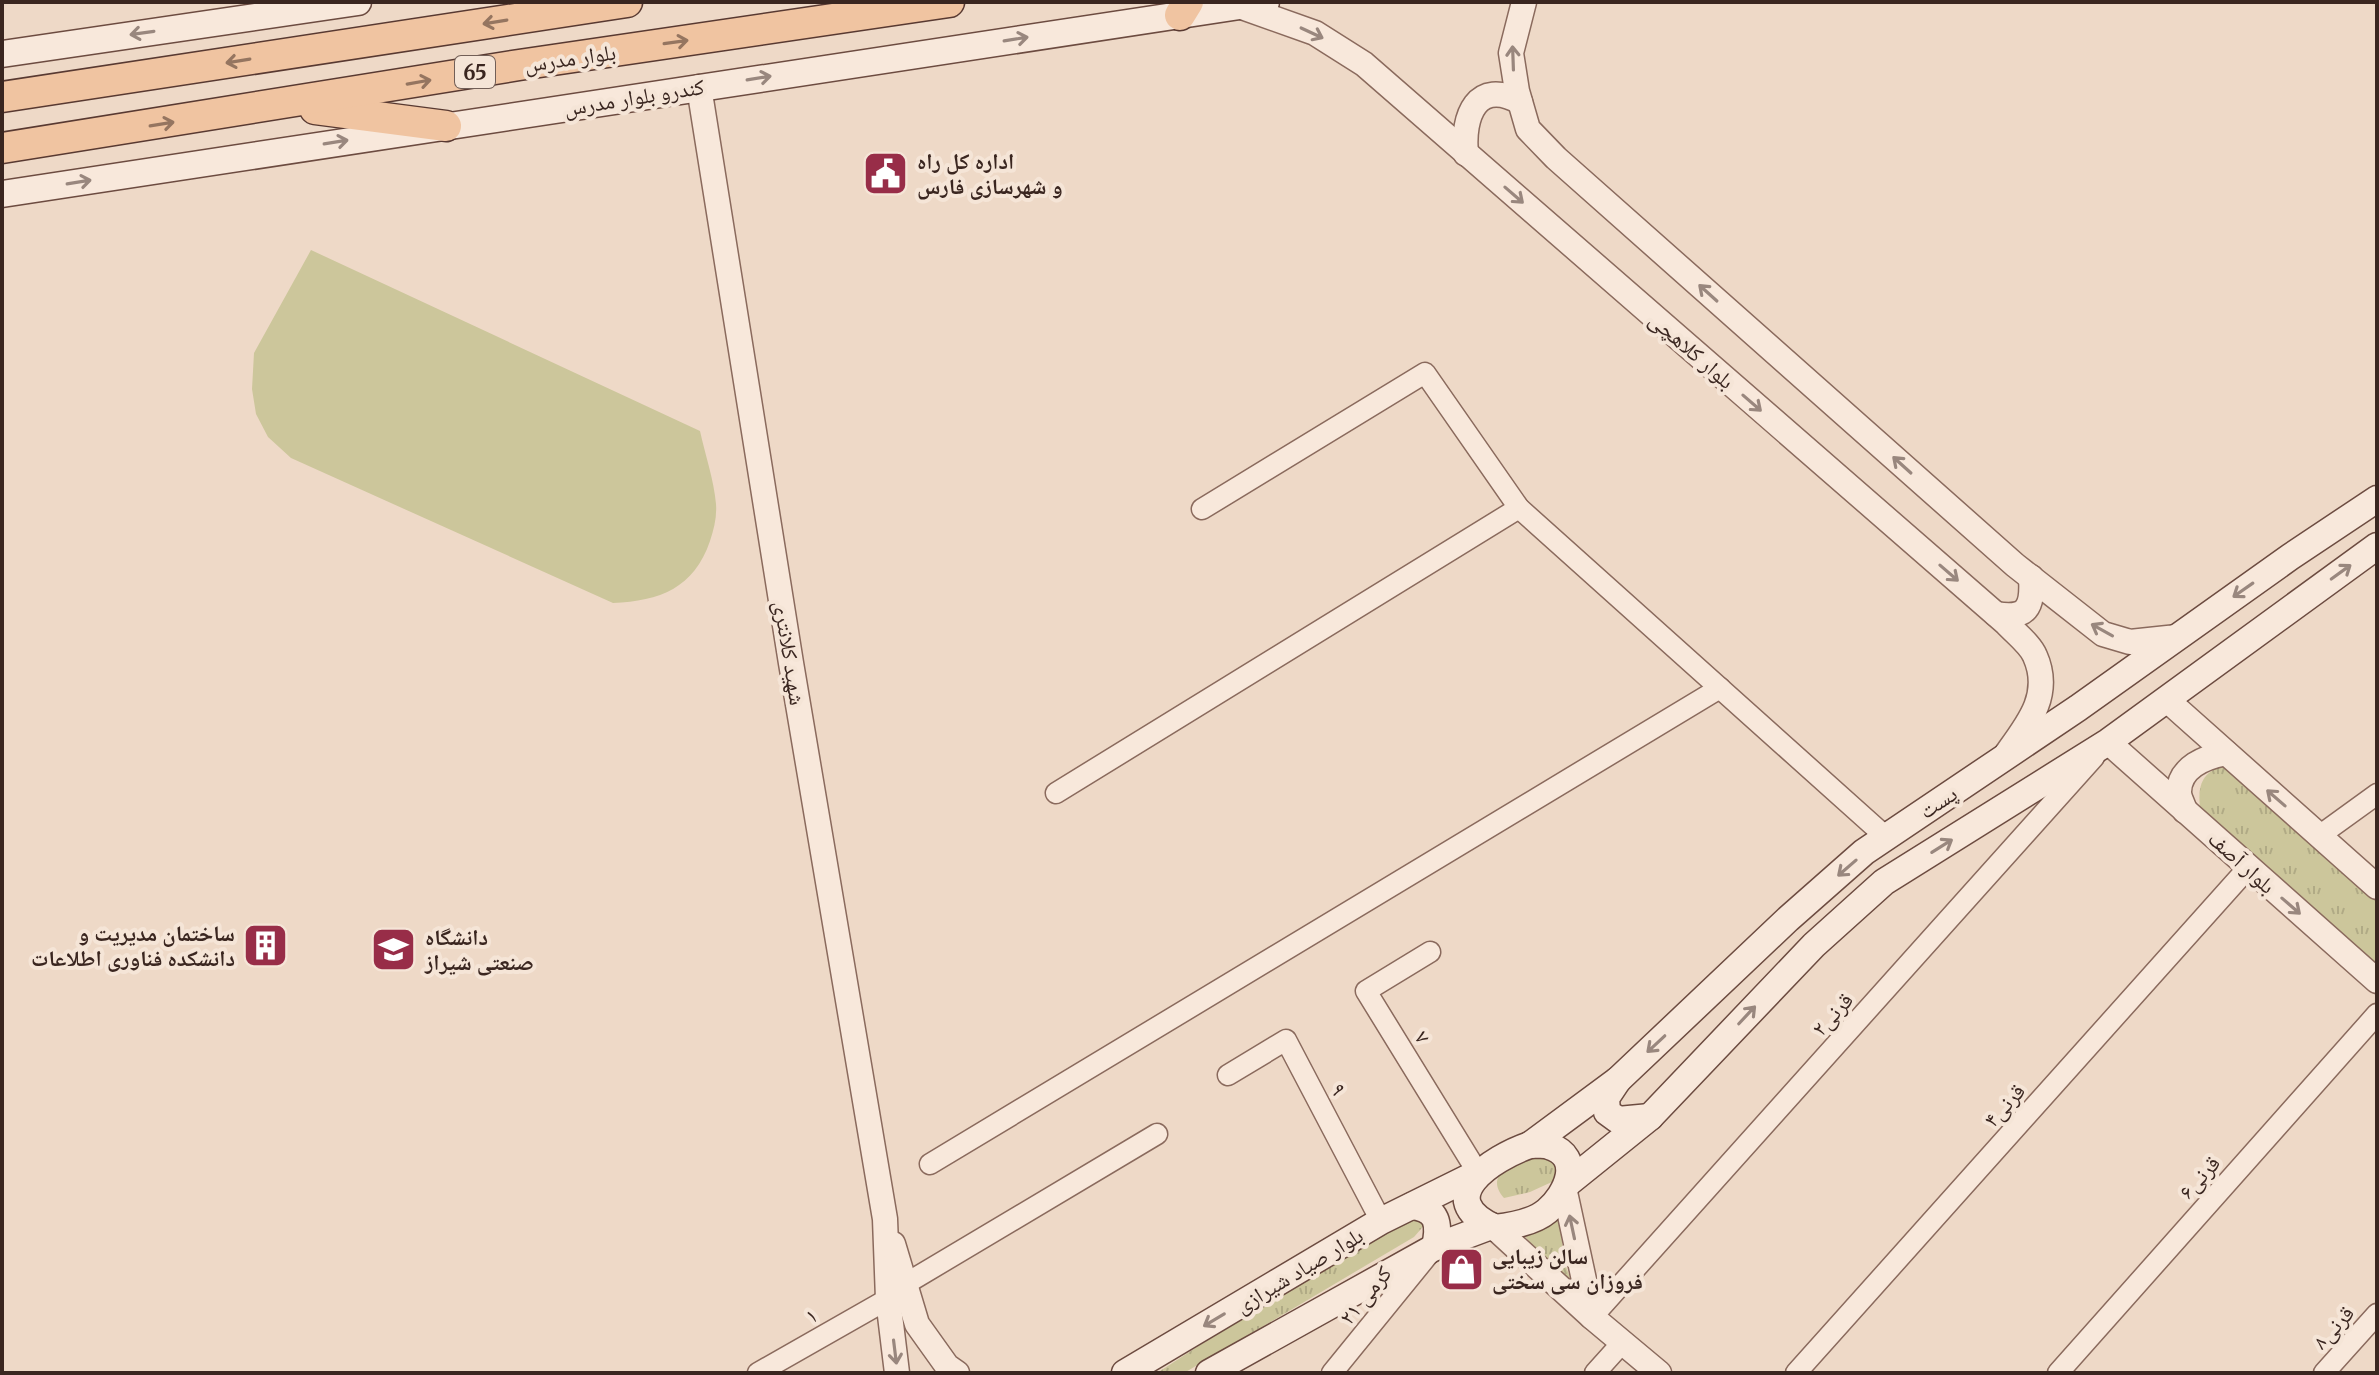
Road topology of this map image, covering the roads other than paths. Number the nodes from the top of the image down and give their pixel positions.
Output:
1 (358, 2) edge
2 (627, 2) edge
3 (949, 2) edge
4 (1266, 2) edge
5 (1524, 2) edge
6 (1239, 6) junction
7 (1184, 8) edge
8 (246, 10) edge
9 (2, 54) edge
10 (699, 87) junction
11 (2, 97) edge
12 (1520, 102) junction
13 (281, 105) junction
14 (446, 126) junction
15 (2, 148) edge
16 (1466, 154) junction
17 (2, 194) edge
18 (2377, 499) edge
19 (1519, 508) junction
20 (1202, 509) dead end
21 (2377, 546) edge
22 (2290, 557) junction
23 (2031, 577) junction
24 (2314, 592) junction
25 (1996, 614) junction
26 (2177, 637) junction
27 (1720, 688) junction
28 (2167, 700) junction
29 (2108, 742) junction
30 (2226, 753) junction
31 (2004, 758) junction
32 (1056, 793) dead end
33 (2377, 794) edge
34 (2185, 811) junction
35 (2319, 836) junction
36 (1886, 837) junction
37 (2248, 868) junction
38 (2377, 887) edge
39 (1430, 952) dead end
40 (2377, 981) edge
41 (2377, 1014) edge
42 (1228, 1075) dead end
43 (1618, 1080) junction
44 (1650, 1117) junction
45 (1157, 1134) dead end
46 (1530, 1145) junction
47 (930, 1164) dead end
48 (1478, 1173) junction
49 (1566, 1187) junction
50 (1412, 1206) junction
51 (1381, 1221) junction
52 (1493, 1227) junction
53 (1435, 1247) junction
54 (898, 1291) junction
55 (2377, 1314) edge
56 (1592, 1317) junction
57 (1622, 1343) junction
58 (758, 1373) edge
59 (897, 1373) edge
60 (957, 1373) edge
61 (1125, 1373) edge
62 (1209, 1373) edge
63 (1332, 1373) edge
64 (1595, 1373) edge
65 (1659, 1373) edge
66 (1796, 1373) edge
67 (2058, 1373) edge
68 (2324, 1373) edge

1 - 8 main road
2 -> 11 main road, 65
13 -> 3 main road, بلوار مدرس / 65
4 - 6 main road, کندرو بلوار مدرس
12 -> 5 street
6 - 7 main road, کندرو بلوار مدرس
6 -> 16 street, بلوار کلاهچی
10 -> 7 main road, کندرو بلوار مدرس
8 -> 9 main road
10 - 14 main road, کندرو بلوار مدرس
10 - 54 street, شهید کلانتری
12 - 16 street
23 -> 12 street
13 - 14 main road
15 -> 13 main road, بلوار مدرس / 65
17 -> 14 main road, کندرو بلوار مدرس
16 -> 25 street, بلوار کلاهچی
18 - 22 main road, پست
19 - 20 street
19 - 27 street
19 - 32 street
24 -> 21 main road, پست
22 - 24 main road
22 -> 26 main road, پست
23 - 25 street
26 -> 23 street
24 - 28 main road, پست
25 - 31 street, بلوار کلاهچی
26 - 31 main road, پست
27 - 36 street
27 - 47 street
28 - 29 main road, پست
28 - 30 street
29 - 34 street, بلوار آصف
44 -> 29 main road, پست
29 - 56 street, قرنی۲
30 - 34 street
35 -> 30 street
31 - 36 main road, پست
33 - 35 street
34 - 37 street, بلوار آصف
35 - 38 street
36 -> 43 main road, پست
37 -> 40 street, بلوار آصف
37 - 66 street, قرنی۴
39 - 48 street, ۷
41 - 67 street, قرنی۶
42 - 51 street, ۹
43 - 44 main road
43 - 46 main road, پست
44 - 49 main road, پست
45 - 54 street, ۱
46 - 48 main road
46 - 49 main road
48 - 50 main road, بلوار صیاد شیرازی
48 - 52 main road
49 - 52 main road
56 -> 49 street
50 - 51 main road, بلوار صیاد شیرازی
50 - 53 main road
51 -> 61 main road, بلوار صیاد شیرازی
52 - 53 main road, بلوار صیاد شیرازی
52 - 56 street
53 - 62 main road, بلوار صیاد شیرازی
53 - 63 street, کرمی ۲۱
54 - 58 street, ۱
54 -> 59 street
54 - 60 street
55 - 68 street, قرنی۸
56 - 57 street
57 - 64 street
57 - 65 street

